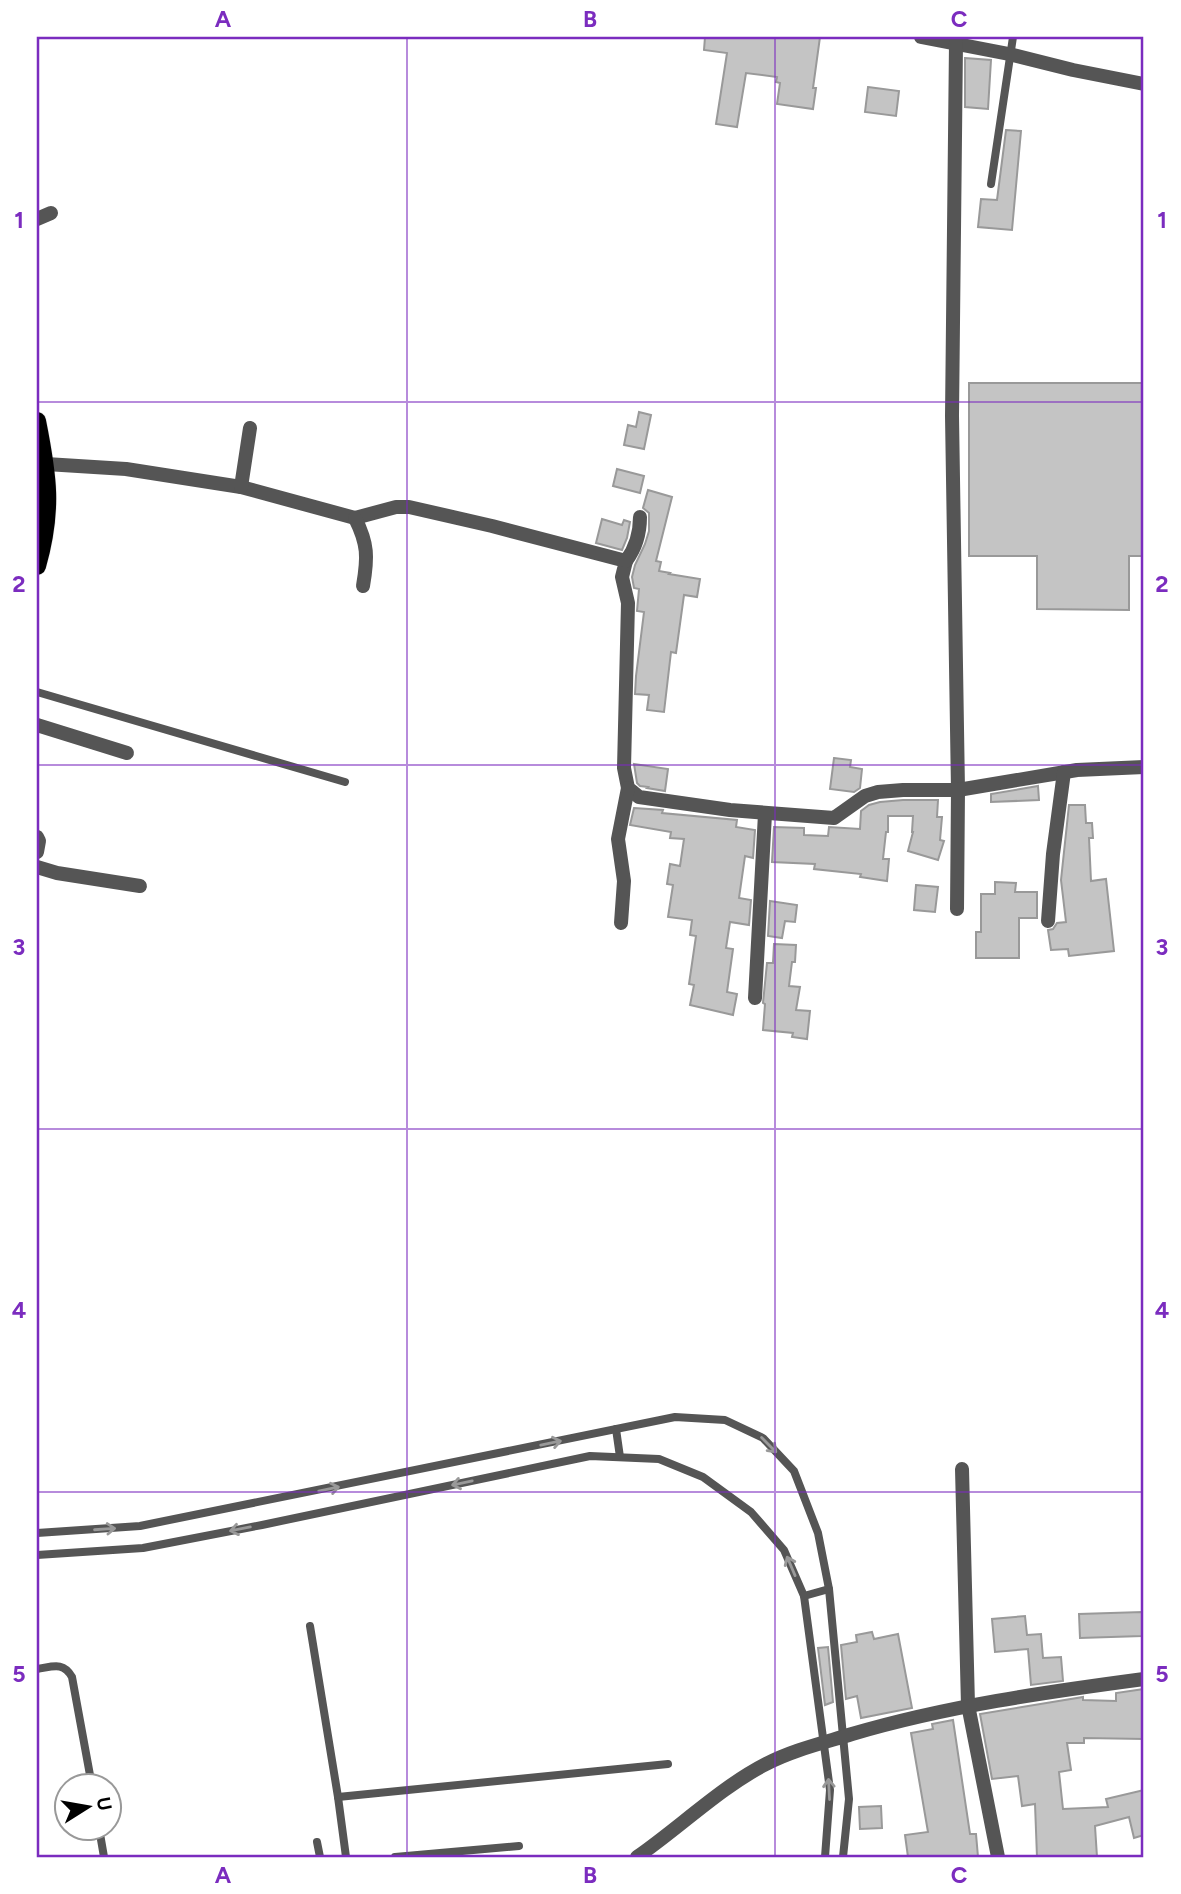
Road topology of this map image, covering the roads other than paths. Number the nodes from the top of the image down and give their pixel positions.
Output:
1 (920, 37) edge
2 (1013, 37) edge
3 (956, 43) junction
4 (1009, 54) junction
5 (1144, 83) edge
6 (991, 184) dead end
7 (51, 213) dead end
8 (37, 219) edge
9 (37, 421) edge
10 (250, 428) dead end
11 (46, 464) junction
12 (241, 486) junction
13 (640, 517) dead end
14 (355, 518) junction
15 (626, 561) junction
16 (37, 566) edge
17 (363, 586) dead end
18 (37, 692) edge
19 (37, 725) edge
20 (127, 752) dead end
21 (1144, 767) edge
22 (1064, 772) junction
23 (345, 782) dead end
24 (628, 788) junction
25 (958, 790) junction
26 (765, 814) junction
27 (37, 837) edge
28 (37, 852) edge
29 (37, 867) edge
30 (140, 886) dead end
31 (957, 909) dead end
32 (1048, 921) dead end
33 (621, 923) dead end
34 (755, 998) dead end
35 (616, 1429) junction
36 (621, 1457) junction
37 (962, 1469) dead end
38 (37, 1533) edge
39 (37, 1555) edge
40 (830, 1589) junction
41 (804, 1596) junction
42 (310, 1626) dead end
43 (37, 1669) edge
44 (1144, 1679) edge
45 (968, 1705) junction
46 (843, 1737) junction
47 (824, 1742) junction
48 (668, 1764) dead end
49 (89, 1772) edge
50 (338, 1797) junction
51 (317, 1842) dead end
52 (519, 1846) dead end
53 (656, 1851) edge
54 (320, 1857) edge
55 (346, 1857) edge
56 (395, 1857) edge
57 (637, 1857) edge
58 (825, 1857) edge
59 (843, 1857) edge
60 (998, 1857) edge

1 - 3 street
2 - 4 lane
3 - 4 street
3 - 25 street
4 - 5 street
4 - 6 lane
7 - 8 street
9 - 11 main road
10 - 12 street
11 - 12 street
11 - 16 main road
12 - 14 street
13 - 15 street
14 - 15 street
14 - 17 street
15 - 24 street
18 - 23 lane
19 - 20 street
21 - 22 street
22 - 25 street
22 - 32 street
24 - 26 street
24 - 33 street
25 - 26 street
25 - 31 street
26 - 34 street
27 - 28 street
29 - 30 street
35 - 36 lane
38 -> 35 lane
35 -> 40 lane
36 -> 39 lane
41 -> 36 lane
37 - 45 street
40 - 41 lane
40 - 46 lane
41 - 47 lane
42 - 50 lane
43 - 49 lane
44 - 45 street
45 - 46 street
45 - 60 street
46 - 47 street
46 - 59 lane
47 - 53 street
58 -> 47 lane
48 - 50 lane
50 - 55 lane
51 - 54 lane
52 - 56 lane
53 - 57 street

